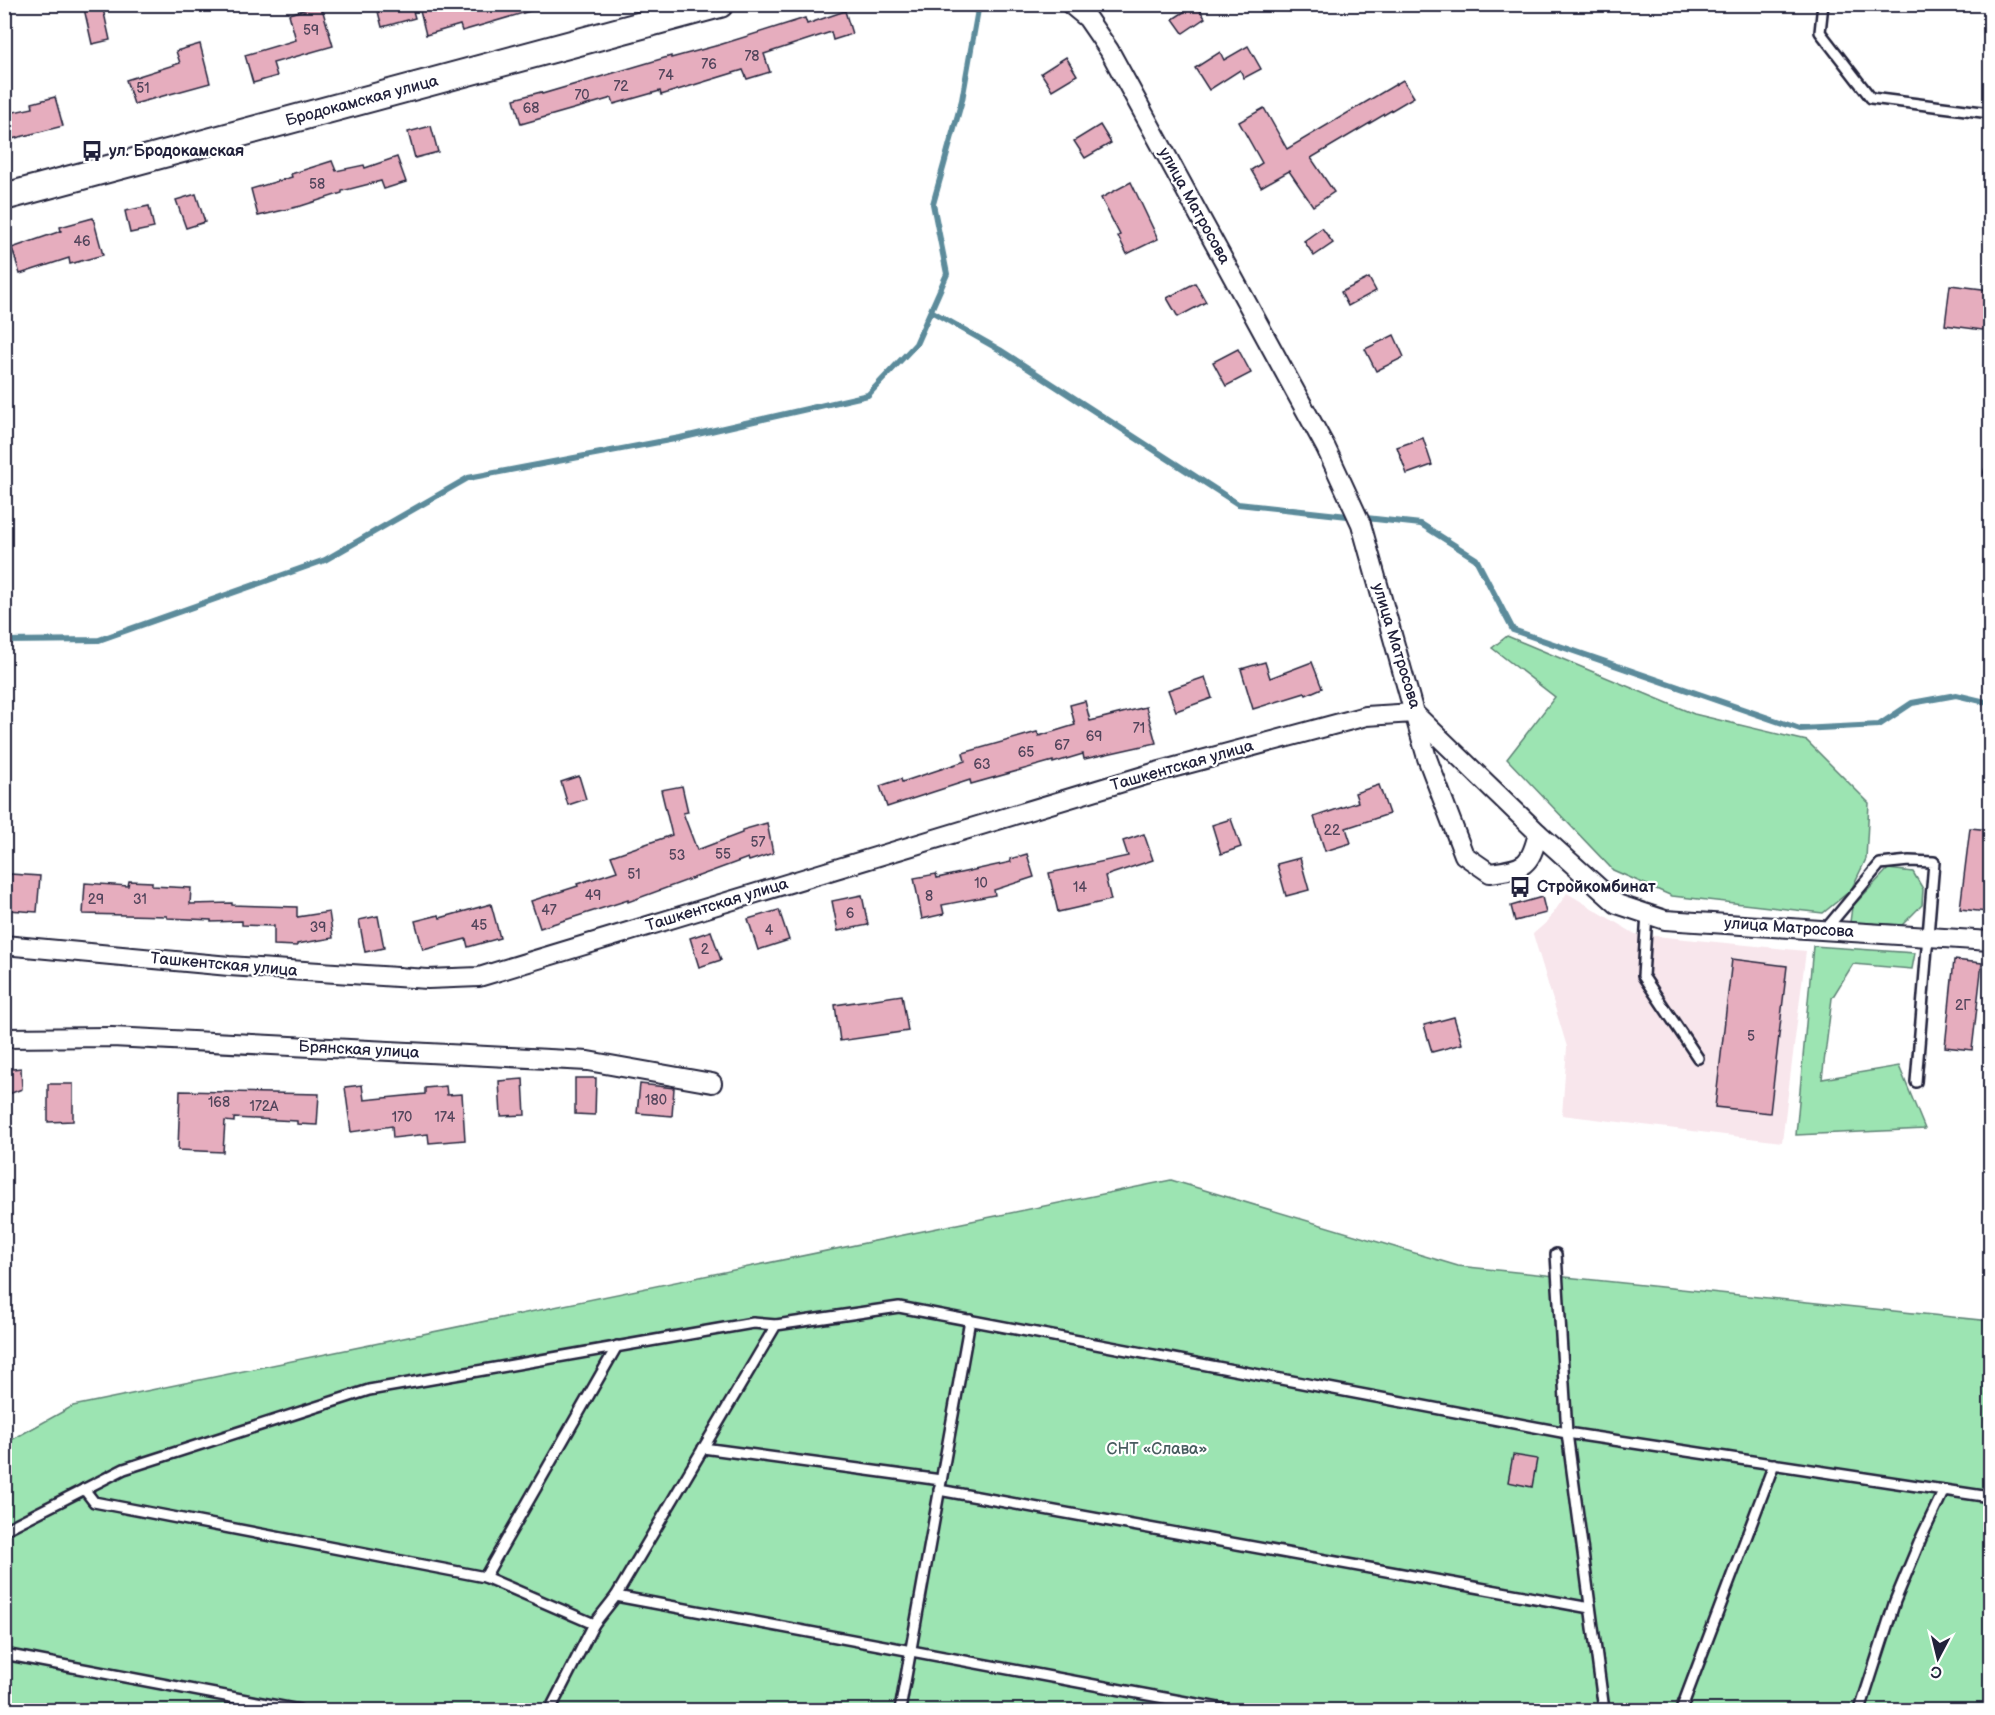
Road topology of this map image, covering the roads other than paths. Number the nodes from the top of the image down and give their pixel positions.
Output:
1 (720, 4) edge
2 (1071, 4) edge
3 (1823, 4) edge
4 (1990, 114) edge
5 (4, 197) edge
6 (1414, 713) junction
7 (1538, 833) junction
8 (1647, 914) junction
9 (1825, 930) junction
10 (1928, 937) junction
11 (1990, 941) edge
12 (4, 945) edge
13 (4, 1038) edge
14 (1698, 1058) dead end
15 (1916, 1082) dead end
16 (712, 1083) dead end
17 (1556, 1254) dead end
18 (970, 1320) junction
19 (776, 1325) junction
20 (617, 1346) junction
21 (1567, 1433) junction
22 (703, 1448) junction
23 (1774, 1464) junction
24 (940, 1485) junction
25 (84, 1489) junction
26 (1944, 1490) junction
27 (1990, 1497) edge
28 (4, 1530) edge
29 (485, 1577) junction
30 (616, 1596) junction
31 (1590, 1608) junction
32 (594, 1624) junction
33 (910, 1652) junction
34 (4, 1654) edge
35 (298, 1710) edge
36 (550, 1710) edge
37 (900, 1710) edge
38 (1229, 1710) edge
39 (1604, 1710) edge
40 (1681, 1710) edge
41 (1860, 1710) edge

1 - 5 street, Бродокамская улица
2 - 6 street, улица Матросова
3 - 4 lane
6 - 7 street, улица Матросова
6 - 7 street
6 - 12 street, Ташкентская улица
7 - 8 street, улица Матросова
8 - 9 street, улица Матросова
8 - 14 lane
9 - 10 street, улица Матросова
9 - 10 lane
10 - 11 street, улица Матросова
10 - 15 lane
13 - 16 street, Брянская улица
17 - 21 lane
18 - 19 lane
18 - 21 lane
18 - 24 lane
19 - 20 lane
19 - 22 lane
20 - 25 lane
20 - 29 lane
21 - 23 lane
21 - 31 lane
22 - 24 lane
22 - 30 lane
23 - 26 lane
23 - 40 lane
24 - 31 lane
24 - 33 lane
25 - 28 lane
25 - 29 lane
26 - 27 lane
26 - 41 lane
29 - 32 lane
30 - 32 lane
30 - 33 lane
31 - 39 lane
32 - 36 lane
33 - 37 lane
33 - 38 lane
34 - 35 lane

